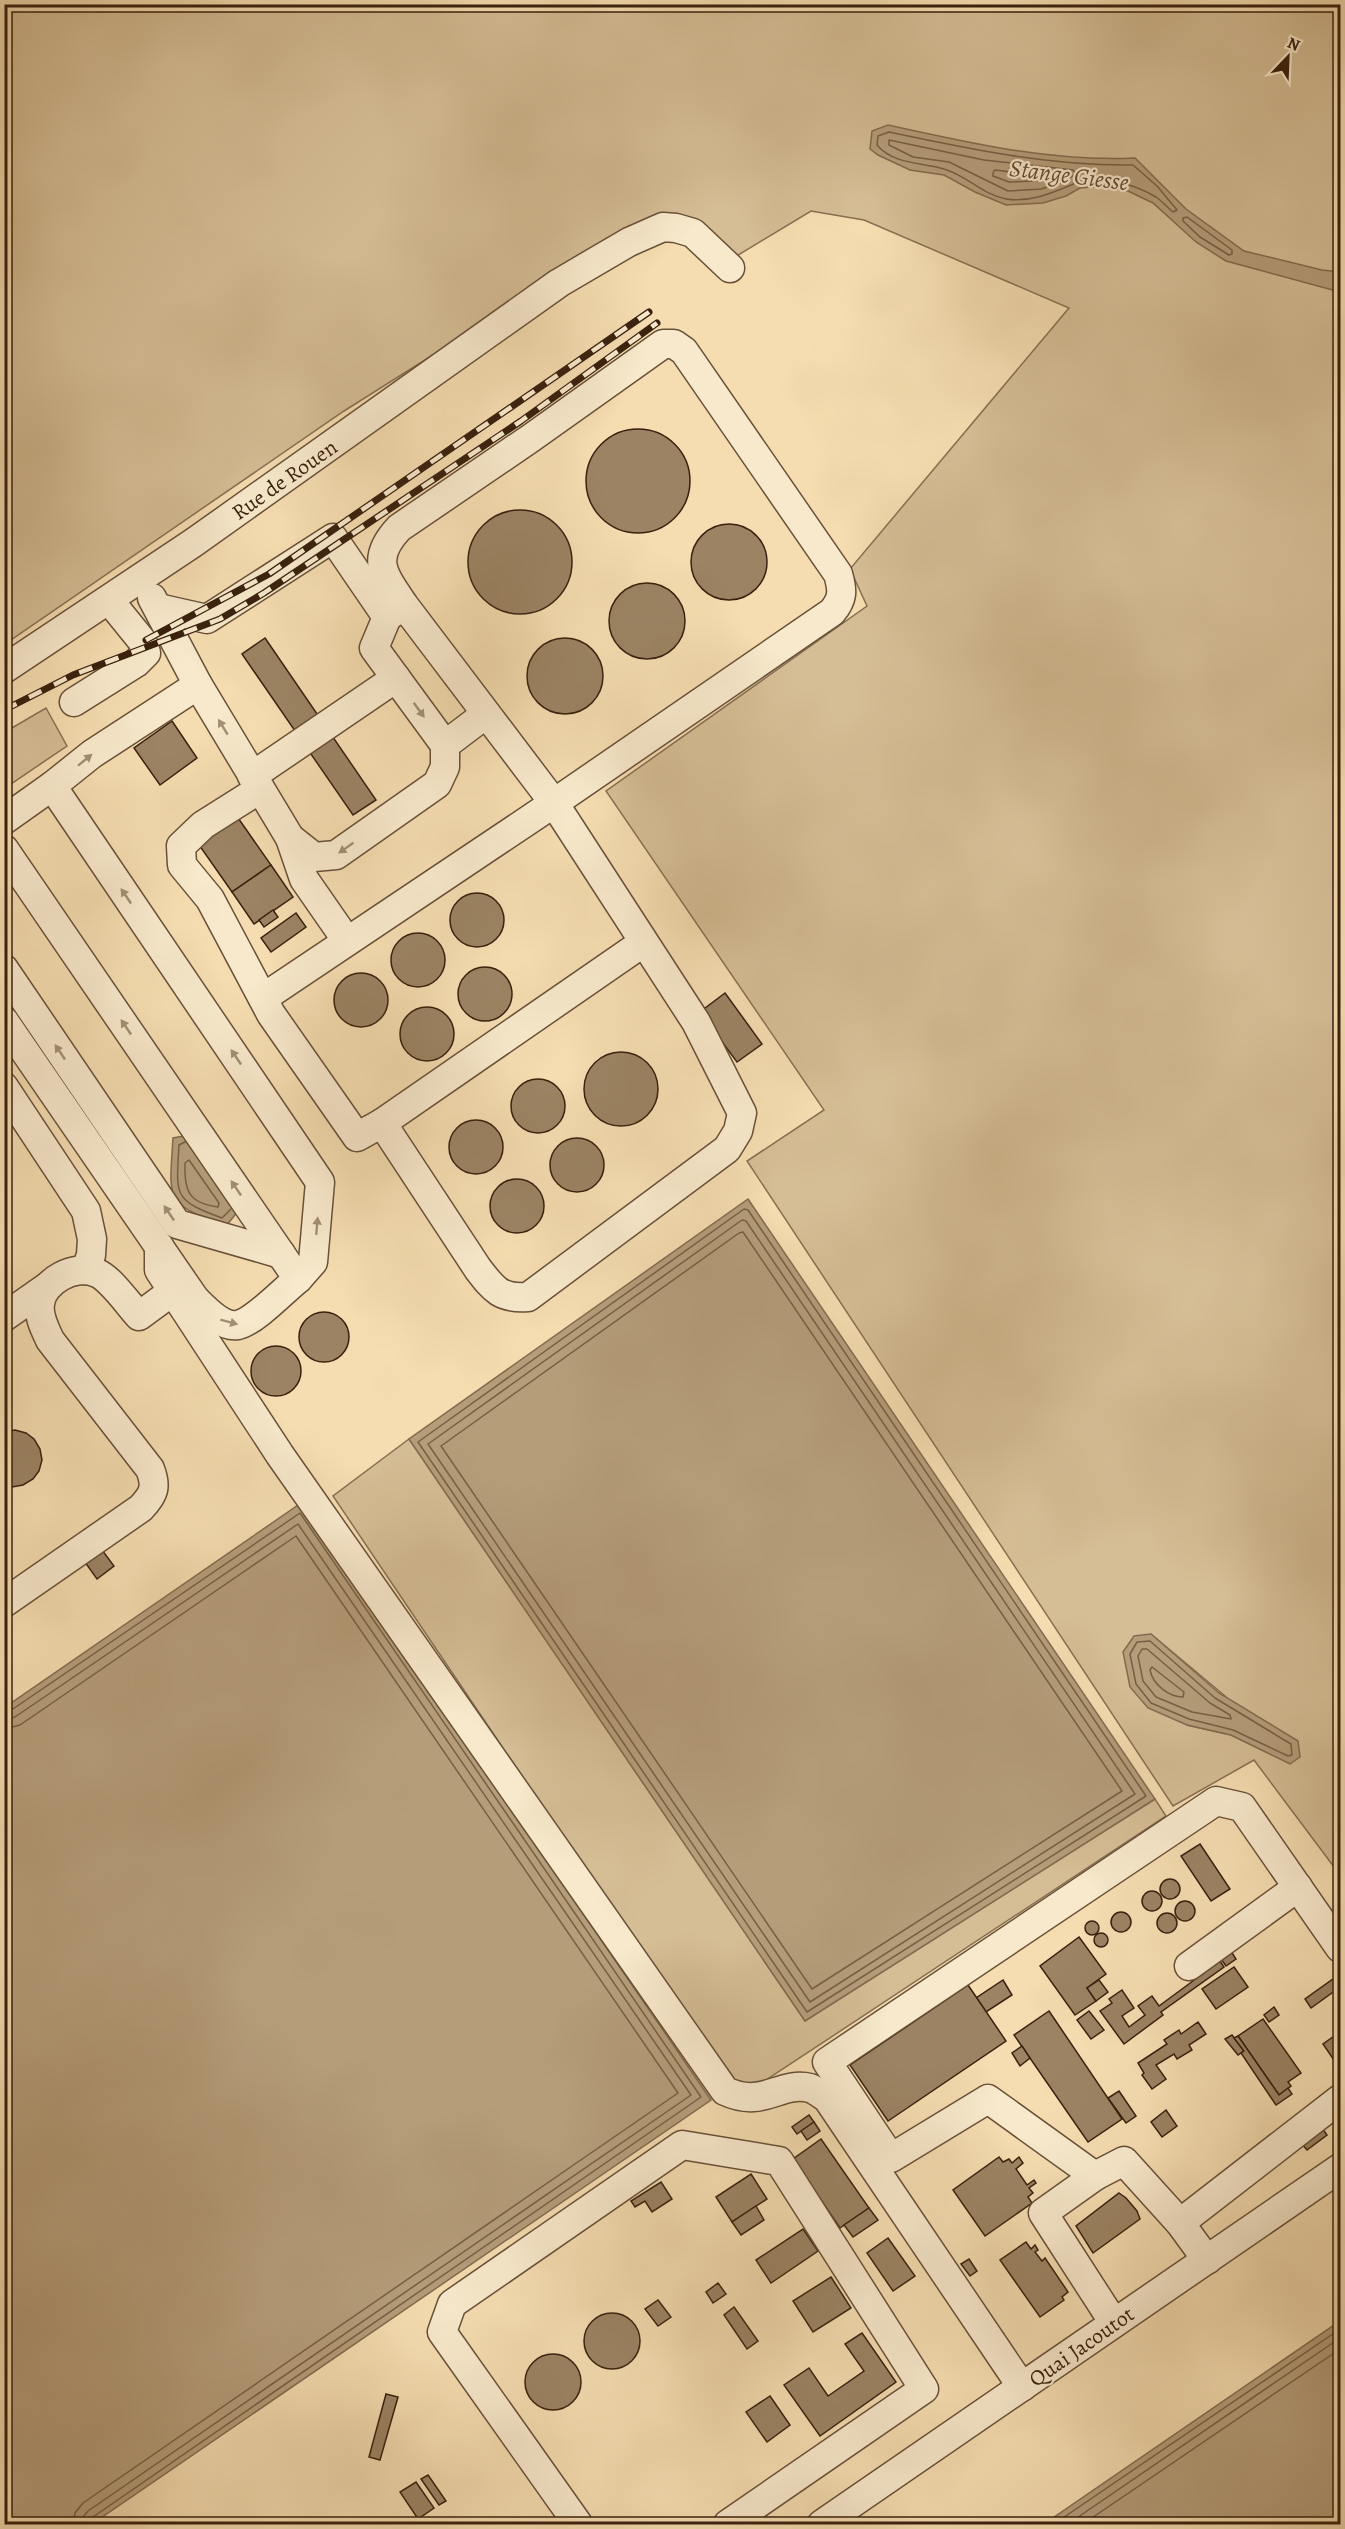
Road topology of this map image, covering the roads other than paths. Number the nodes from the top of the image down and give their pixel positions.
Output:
1 (729, 268) dead end
2 (139, 580) junction
3 (109, 600) junction
4 (158, 608) junction
5 (396, 611) junction
6 (4, 669) edge
7 (396, 678) junction
8 (198, 685) junction
9 (74, 702) dead end
10 (486, 714) junction
11 (445, 745) junction
12 (256, 783) junction
13 (52, 786) junction
14 (554, 803) junction
15 (4, 820) edge
16 (290, 838) junction
17 (4, 849) edge
18 (347, 941) junction
19 (644, 942) junction
20 (4, 969) edge
21 (263, 998) junction
22 (4, 1021) edge
23 (4, 1087) edge
24 (382, 1123) junction
25 (281, 1254) junction
26 (168, 1268) junction
27 (86, 1270) junction
28 (298, 1278) junction
29 (46, 1287) junction
30 (4, 1317) edge
31 (4, 1604) edge
32 (1298, 1887) junction
33 (1341, 1948) edge
34 (1189, 1966) dead end
35 (1341, 2099) edge
36 (1341, 2168) edge
37 (1095, 2176) junction
38 (1179, 2223) junction
39 (1207, 2260) junction
40 (1114, 2323) junction
41 (1022, 2387) junction
42 (578, 2524) edge
43 (728, 2524) edge
44 (822, 2524) edge

1 - 2 street, Rue de Rouen
2 - 3 street, Rue de Rouen
2 - 4 street
3 - 6 street, Rue de Rouen
3 - 9 street
4 - 5 street
4 - 8 street
5 - 7 street
5 - 10 street
5 - 14 street
7 -> 11 street
7 - 12 street
12 -> 8 street
13 -> 8 street
10 - 11 street
10 - 14 street
11 -> 16 street
12 - 16 street
12 - 21 street
13 - 15 street
28 -> 13 street
14 - 18 street
14 - 19 street
16 - 18 street
25 -> 17 street
18 - 21 street
19 - 24 street
19 - 24 street
25 -> 20 street
21 - 24 street
22 - 26 street
23 - 27 street
25 - 28 street
26 - 27 street
26 -> 28 street
26 - 41 street
27 - 29 street
29 - 30 street
29 - 31 street
32 - 33 street
32 - 34 street
32 - 37 street
35 - 38 street
36 - 39 street, Quai Jacoutot
37 - 38 street
37 - 40 street
38 - 39 street
39 - 40 street, Quai Jacoutot
40 - 41 street, Quai Jacoutot
41 - 44 street, Quai Jacoutot
42 - 43 street

